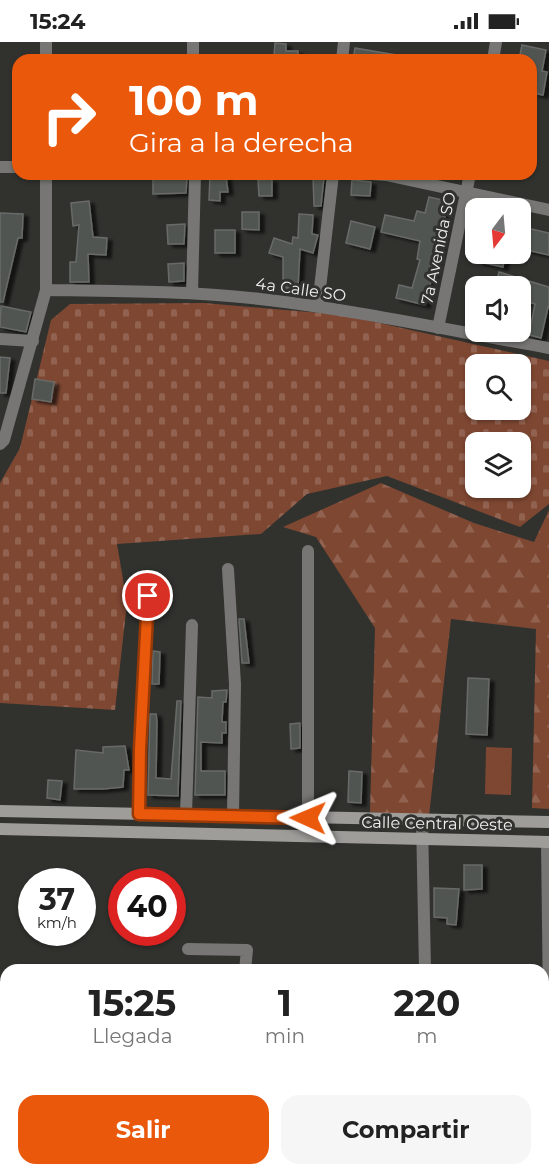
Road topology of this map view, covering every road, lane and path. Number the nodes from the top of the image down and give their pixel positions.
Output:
1 (46, 180) edge
2 (195, 180) edge
3 (332, 180) edge
4 (410, 180) edge
5 (469, 180) edge
6 (466, 192) junction
7 (549, 210) edge
8 (46, 290) junction
9 (192, 293) junction
10 (318, 306) junction
11 (438, 328) junction
12 (0, 339) edge
13 (33, 341) junction
14 (549, 348) edge
15 (2, 442) edge
16 (308, 552) dead end
17 (228, 569) dead end
18 (148, 596) dead end
19 (192, 626) dead end
20 (0, 811) edge
21 (139, 814) junction
22 (186, 815) junction
23 (233, 816) junction
24 (308, 818) junction
25 (422, 820) junction
26 (549, 822) edge
27 (0, 829) edge
28 (421, 839) junction
29 (548, 842) edge
30 (188, 949) dead end
31 (246, 964) edge
32 (425, 964) edge
33 (549, 964) edge

1 - 8 street
2 - 9 street
3 - 10 street
4 - 6 street
5 - 6 street, 7a Avenida SO
6 - 7 street
6 - 11 street, 7a Avenida SO
8 - 9 street, 4a Calle SO
8 - 13 street
9 - 10 street, 4a Calle SO
10 - 11 street, 4a Calle SO
11 - 14 street, 4a Calle SO
12 - 13 street
13 - 15 street
16 - 24 street
17 - 23 street
18 - 21 street
19 - 22 street
20 - 21 street, Calle Central Oeste
21 - 22 street, Calle Central Oeste
22 - 23 street, Calle Central Oeste
23 - 24 street, Calle Central Oeste
24 - 25 street, Calle Central Oeste
25 - 26 street, Calle Central Oeste
25 - 28 street
27 - 28 street, Calle Central Oeste
28 - 29 street, Calle Central Oeste
28 - 32 street
29 - 33 street
30 - 31 street

